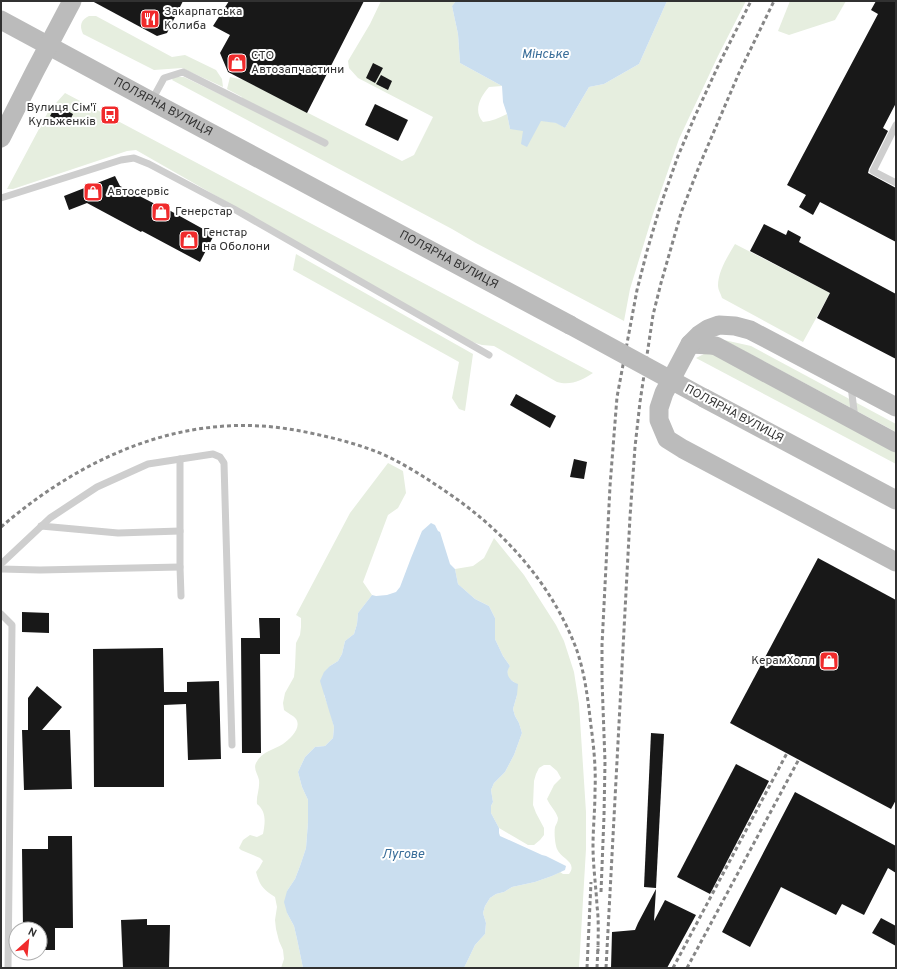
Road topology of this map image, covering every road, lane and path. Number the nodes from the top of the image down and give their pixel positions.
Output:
1 (72, 1) edge
2 (1, 20) edge
3 (48, 46) junction
4 (150, 102) junction
5 (896, 125) edge
6 (1, 138) edge
7 (325, 143) dead end
8 (896, 183) edge
9 (1, 198) edge
10 (690, 344) junction
11 (488, 355) dead end
12 (850, 384) junction
13 (896, 407) edge
14 (856, 421) junction
15 (896, 443) edge
16 (180, 459) junction
17 (896, 500) edge
18 (41, 526) junction
19 (180, 531) junction
20 (896, 562) edge
21 (1, 564) edge
22 (180, 567) junction
23 (1, 569) edge
24 (180, 596) dead end
25 (1, 614) edge
26 (232, 745) dead end
27 (8, 968) edge

1 - 3 main road
2 - 3 main road, ПОЛЯРНА ВУЛИЦЯ
3 - 4 main road, ПОЛЯРНА ВУЛИЦЯ
3 - 6 main road
4 - 7 lane
4 - 17 main road, ПОЛЯРНА ВУЛИЦЯ, bridge
5 - 8 lane
9 - 11 lane
10 - 12 main road
10 - 14 main road
10 - 20 main road
12 - 13 main road
12 - 14 lane
14 - 15 main road
16 - 18 lane
16 - 19 lane
16 - 26 lane
18 - 19 lane
18 - 21 lane
19 - 22 lane
22 - 23 lane
22 - 24 lane
25 - 27 lane

